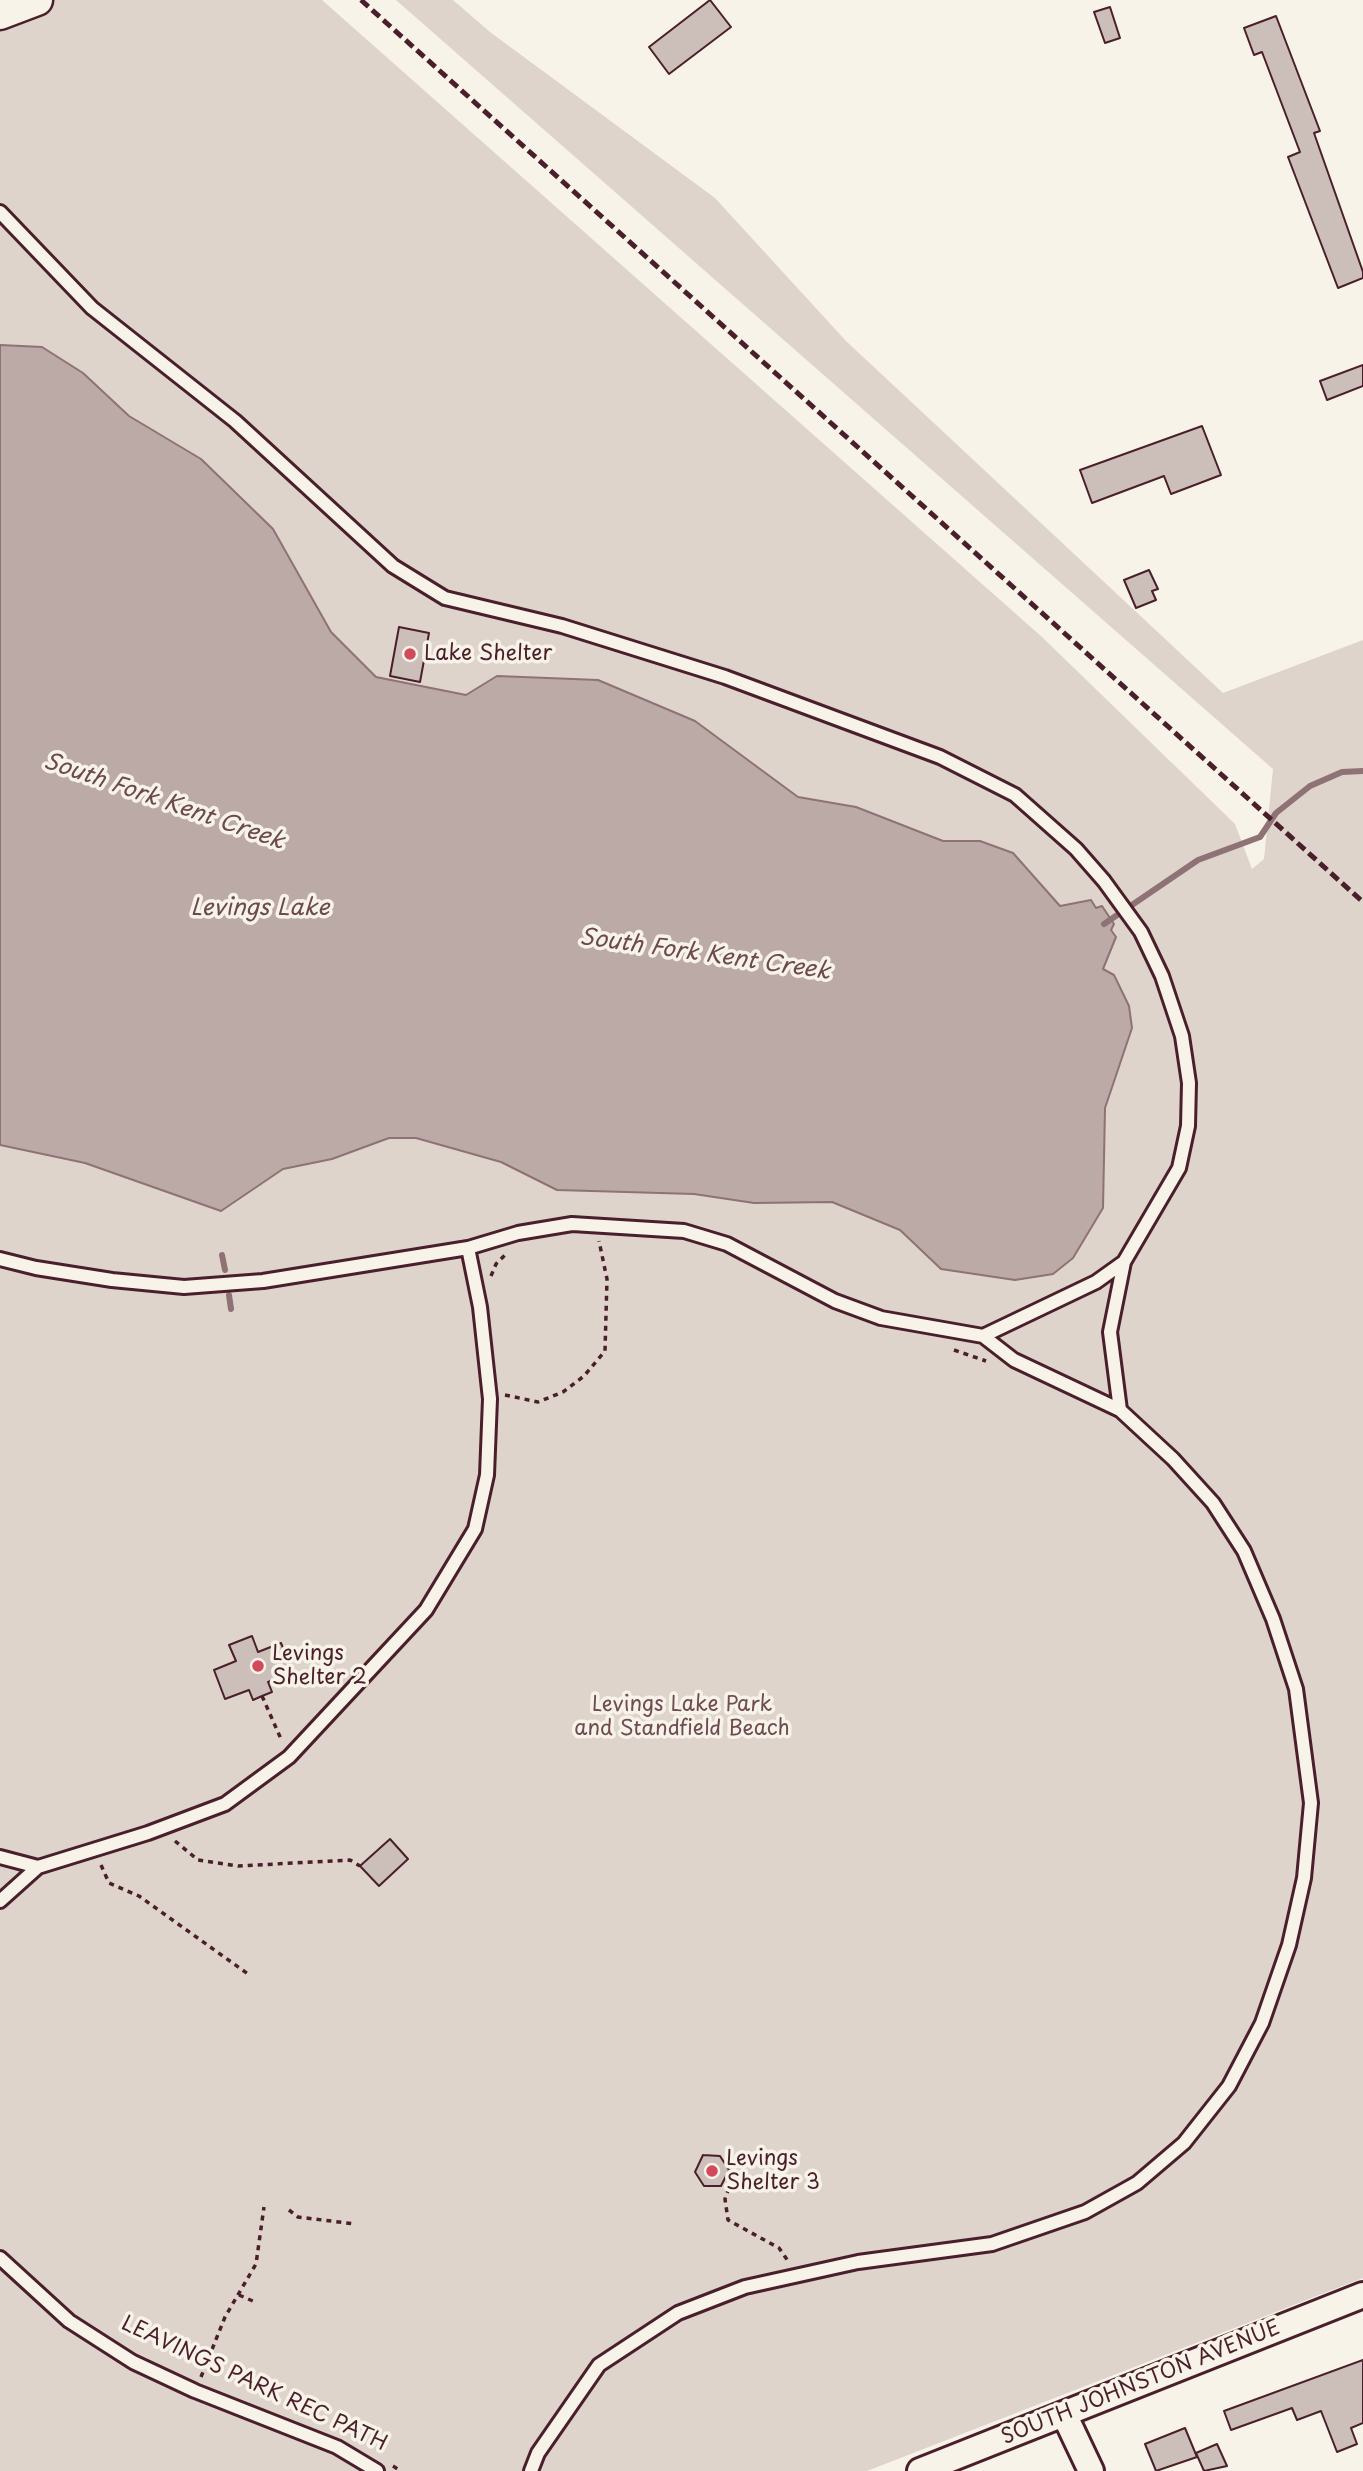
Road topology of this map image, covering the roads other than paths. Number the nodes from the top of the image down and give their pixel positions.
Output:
1 (37, 0) edge
2 (0, 14) edge
3 (0, 212) edge
4 (468, 1248) junction
5 (0, 1259) edge
6 (1124, 1262) junction
7 (983, 1336) junction
8 (1120, 1410) junction
9 (0, 1857) edge
10 (38, 1867) junction
11 (0, 1901) edge
12 (0, 2258) edge
13 (1363, 2295) edge
14 (1064, 2414) junction
15 (377, 2471) edge
16 (531, 2471) edge
17 (920, 2471) edge
18 (1091, 2471) edge

1 - 2 street
3 - 6 lane
4 - 5 lane
4 - 7 lane
4 - 10 lane
6 - 7 lane
6 - 8 lane
7 - 8 lane
8 - 16 lane
9 - 10 lane
10 - 11 lane
12 - 15 lane
13 - 14 street, SOUTH JOHNSTON AVENUE
14 - 17 street, SOUTH JOHNSTON AVENUE
14 - 18 street

